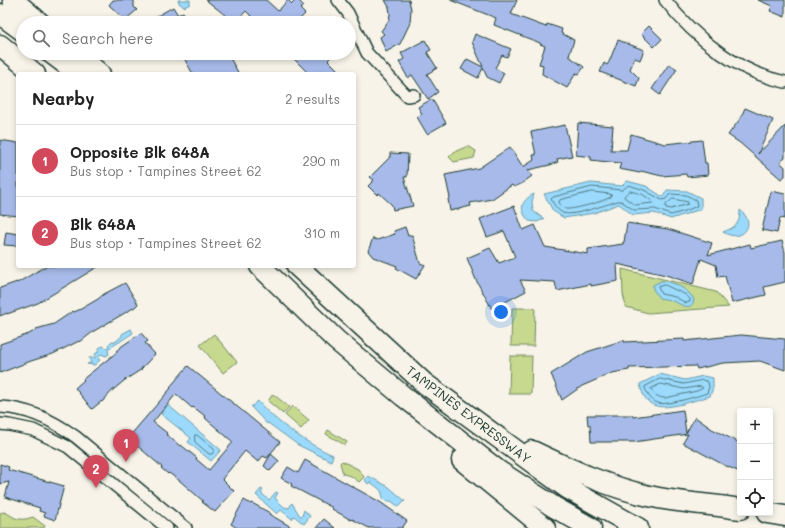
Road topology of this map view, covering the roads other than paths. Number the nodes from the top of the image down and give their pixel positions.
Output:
1 (12, 0) edge
2 (338, 0) edge
3 (665, 0) edge
4 (0, 14) edge
5 (31, 16) edge
6 (349, 16) edge
7 (16, 26) edge
8 (356, 30) edge
9 (0, 45) edge
10 (16, 58) edge
11 (18, 60) edge
12 (60, 60) edge
13 (83, 60) edge
14 (0, 64) edge
15 (33, 72) edge
16 (76, 72) edge
17 (98, 72) edge
18 (16, 73) edge
19 (785, 82) edge
20 (414, 96) dead end
21 (262, 268) edge
22 (299, 268) edge
23 (336, 340) junction
24 (0, 407) edge
25 (0, 424) edge
26 (489, 431) junction
27 (737, 509) edge
28 (773, 514) edge
29 (785, 516) edge
30 (167, 528) edge
31 (186, 528) edge
32 (545, 528) edge
33 (590, 528) edge
34 (638, 528) edge

1 - 5 highway
2 - 6 street
3 - 19 street
4 - 7 highway
8 - 20 street
9 - 10 highway
11 - 15 highway
12 - 16 highway
13 - 17 highway
14 - 18 highway
21 - 23 highway, TAMPINES EXPRESSWAY
22 - 26 highway, TAMPINES EXPRESSWAY
23 - 32 highway
23 - 33 highway, TAMPINES EXPRESSWAY
24 - 31 street
25 - 30 street
26 - 27 highway
26 - 34 highway, TAMPINES EXPRESSWAY
28 - 29 highway

